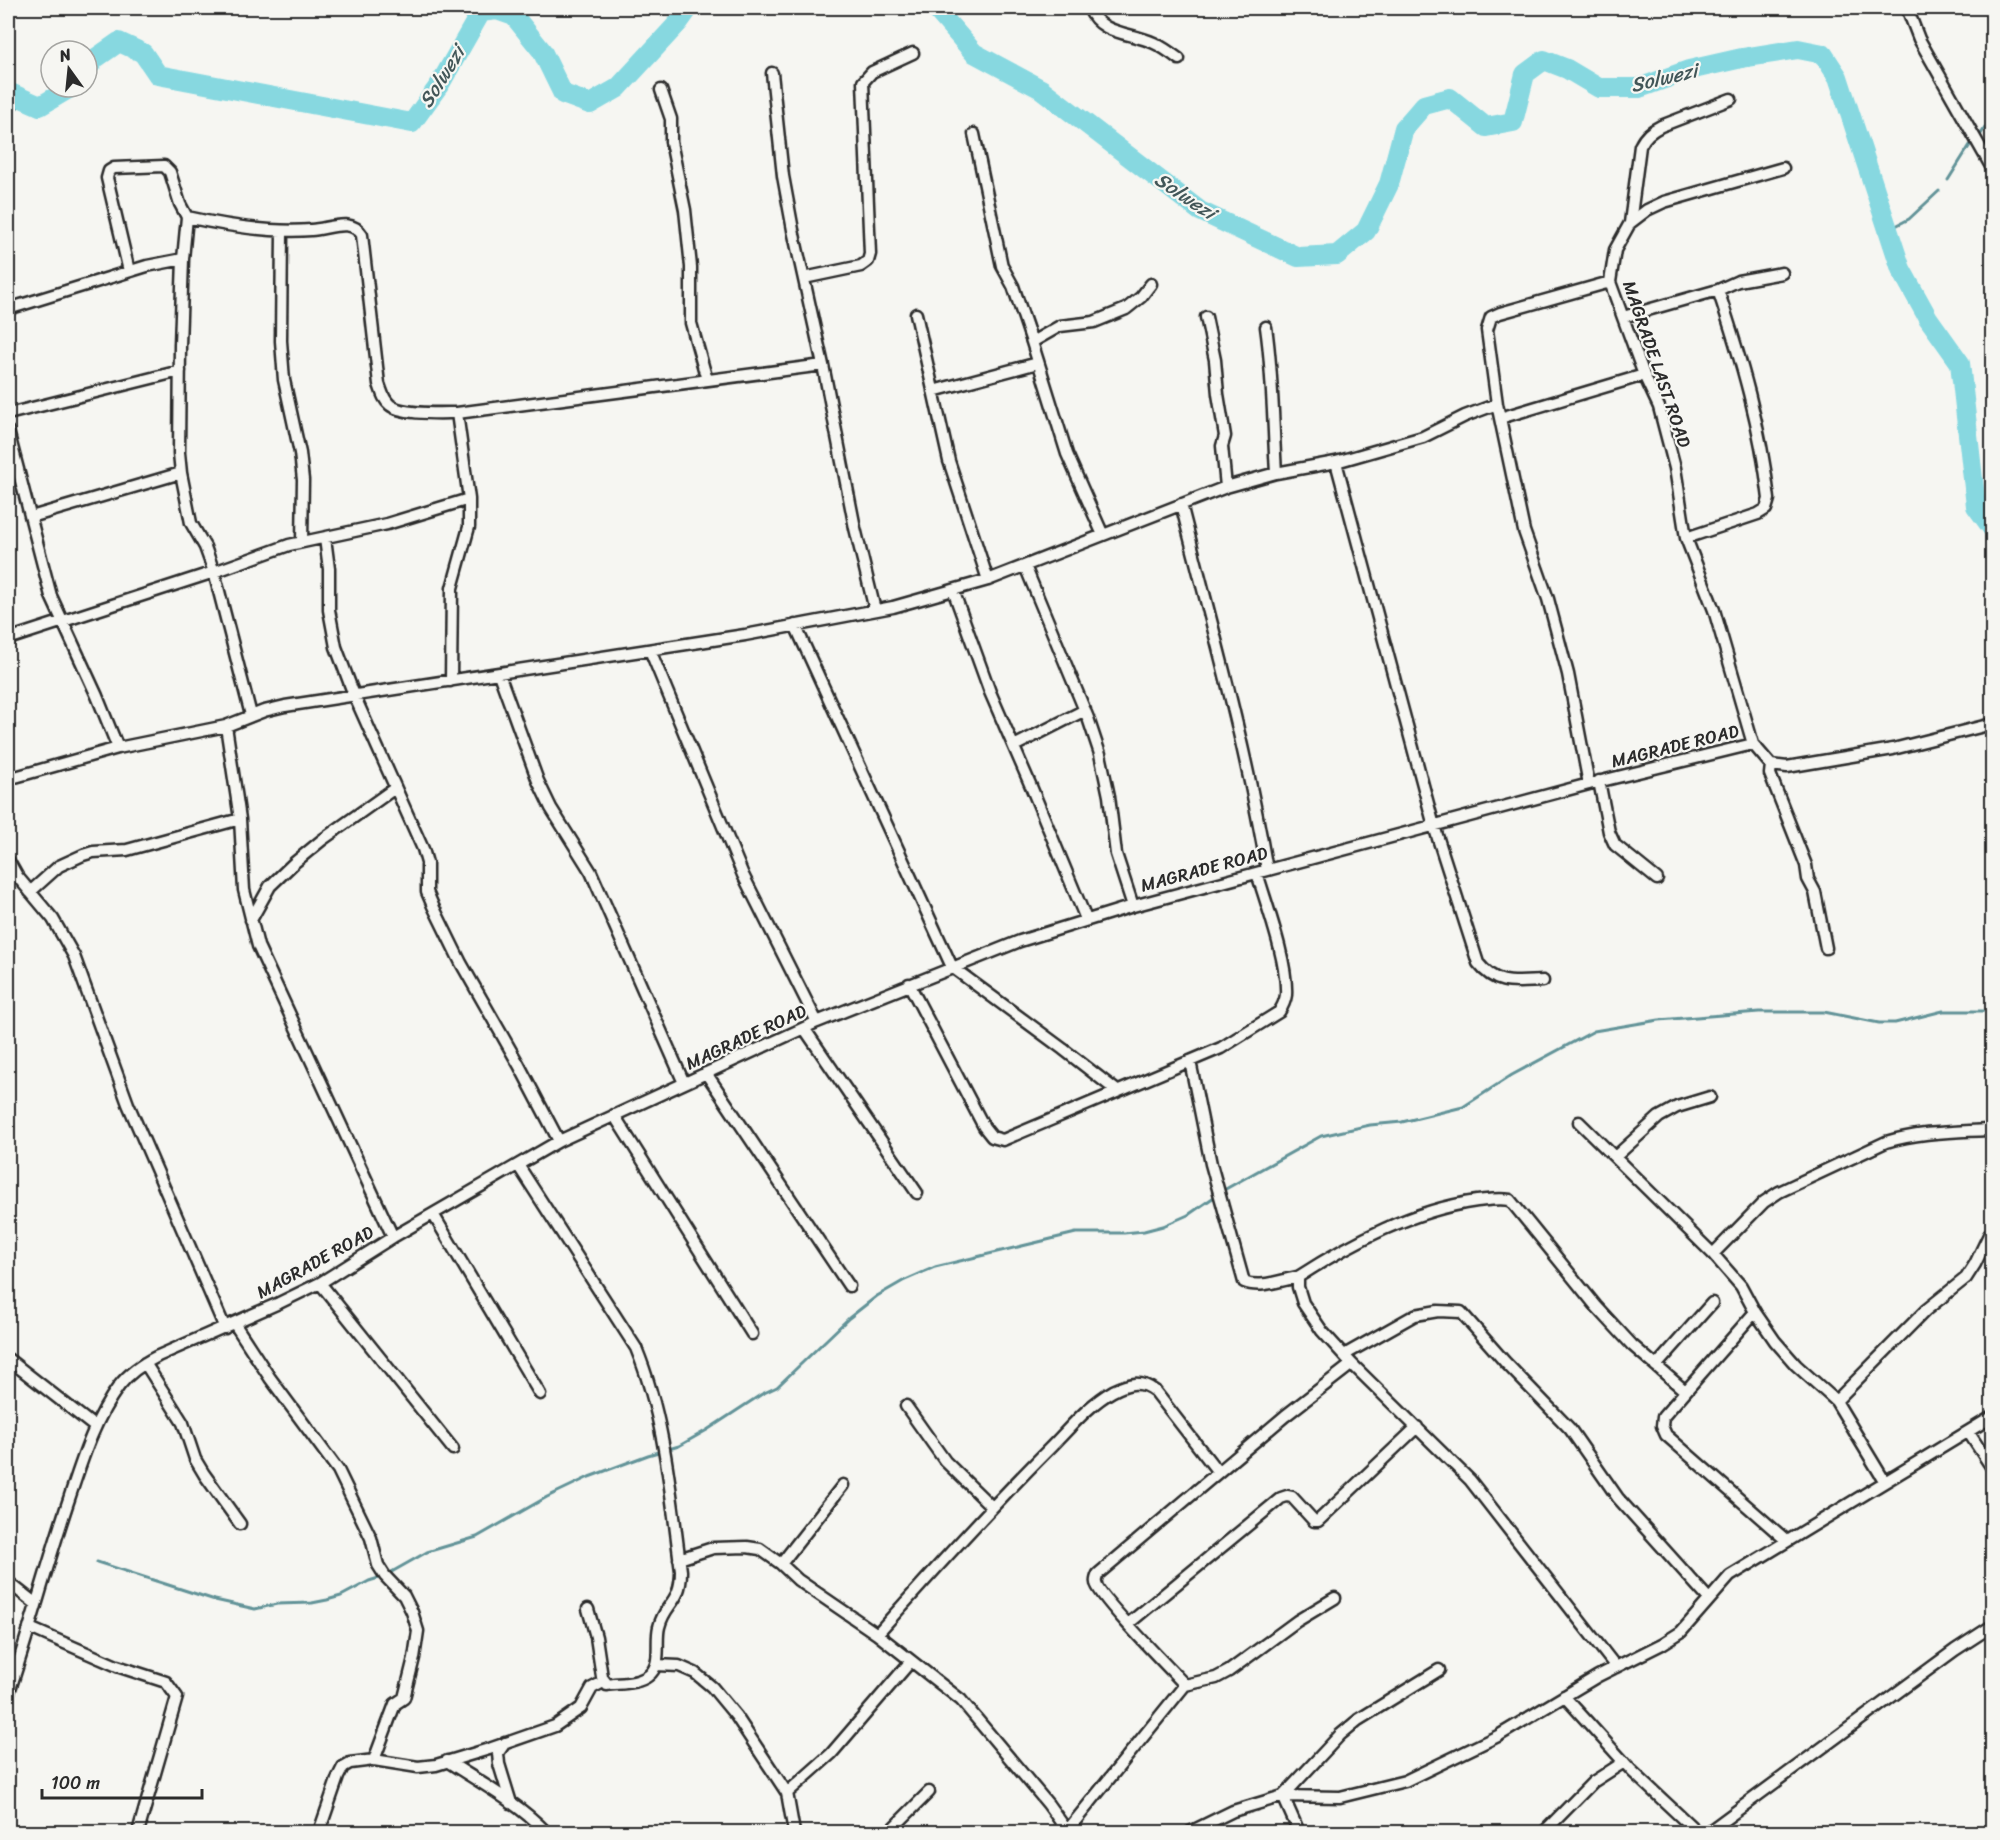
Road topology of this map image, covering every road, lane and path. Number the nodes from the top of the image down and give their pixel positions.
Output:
1 (1089, 8) edge
2 (1906, 8) edge
3 (913, 53) dead end
4 (1179, 59) dead end
5 (772, 73) dead end
6 (661, 90) dead end
7 (1731, 99) dead end
8 (974, 134) dead end
9 (1783, 168) dead end
10 (1992, 168) edge
11 (187, 216) junction
12 (1630, 223) junction
13 (282, 231) junction
14 (183, 259) junction
15 (129, 271) junction
16 (1782, 273) dead end
17 (804, 278) junction
18 (1610, 282) junction
19 (1151, 284) dead end
20 (1718, 290) junction
21 (8, 309) edge
22 (916, 315) dead end
23 (1206, 317) dead end
24 (1623, 318) junction
25 (1266, 327) dead end
26 (1032, 342) junction
27 (1038, 363) junction
28 (823, 365) junction
29 (180, 370) junction
30 (1644, 375) junction
31 (707, 380) junction
32 (933, 391) junction
33 (1497, 404) junction
34 (457, 413) junction
35 (8, 414) edge
36 (1500, 418) junction
37 (8, 431) edge
38 (1336, 462) junction
39 (19, 471) junction
40 (181, 473) junction
41 (1275, 473) junction
42 (8, 475) edge
43 (1226, 487) junction
44 (469, 499) junction
45 (1181, 504) junction
46 (31, 517) junction
47 (1102, 535) junction
48 (325, 538) junction
49 (1686, 538) junction
50 (302, 542) junction
51 (1025, 566) junction
52 (214, 572) junction
53 (988, 580) junction
54 (953, 590) junction
55 (875, 610) junction
56 (64, 621) junction
57 (795, 625) junction
58 (8, 639) edge
59 (650, 650) junction
60 (499, 674) junction
61 (451, 681) junction
62 (354, 695) junction
63 (1085, 710) junction
64 (250, 716) junction
65 (1992, 724) edge
66 (226, 726) junction
67 (1753, 744) junction
68 (1014, 746) junction
69 (118, 748) junction
70 (1771, 765) junction
71 (8, 779) edge
72 (1594, 782) junction
73 (395, 788) junction
74 (240, 819) junction
75 (1434, 826) junction
76 (8, 860) edge
77 (1262, 871) junction
78 (1657, 879) dead end
79 (30, 892) junction
80 (1132, 906) junction
81 (1086, 919) junction
82 (251, 920) junction
83 (1826, 948) dead end
84 (952, 967) junction
85 (1543, 981) dead end
86 (909, 984) junction
87 (817, 1022) junction
88 (804, 1028) junction
89 (1190, 1061) junction
90 (706, 1073) junction
91 (684, 1083) junction
92 (1117, 1091) junction
93 (1710, 1097) dead end
94 (614, 1116) junction
95 (1579, 1122) dead end
96 (1986, 1130) dead end
97 (559, 1141) junction
98 (1615, 1157) junction
99 (518, 1165) junction
100 (916, 1194) dead end
101 (432, 1215) junction
102 (1989, 1235) dead end
103 (393, 1237) junction
104 (1713, 1254) junction
105 (1298, 1277) junction
106 (320, 1283) junction
107 (849, 1286) dead end
108 (1712, 1303) dead end
109 (1755, 1312) junction
110 (229, 1326) junction
111 (752, 1334) dead end
112 (8, 1359) edge
113 (1348, 1360) junction
114 (145, 1363) junction
115 (1656, 1366) junction
116 (1684, 1390) junction
117 (540, 1394) dead end
118 (1836, 1401) junction
119 (906, 1406) dead end
120 (1992, 1417) edge
121 (95, 1427) junction
122 (1417, 1427) junction
123 (1969, 1432) junction
124 (453, 1449) dead end
125 (1992, 1468) edge
126 (1218, 1472) junction
127 (1885, 1482) junction
128 (843, 1485) dead end
129 (992, 1508) junction
130 (240, 1524) dead end
131 (1787, 1541) junction
132 (679, 1559) junction
133 (782, 1564) junction
134 (8, 1582) edge
135 (1335, 1598) dead end
136 (1708, 1598) junction
137 (36, 1604) junction
138 (588, 1609) dead end
139 (1128, 1624) junction
140 (1992, 1626) edge
141 (30, 1628) junction
142 (878, 1634) junction
143 (911, 1661) junction
144 (656, 1665) junction
145 (1616, 1667) junction
146 (1439, 1670) dead end
147 (605, 1681) junction
148 (1185, 1685) junction
149 (8, 1695) edge
150 (1564, 1696) junction
151 (505, 1743) junction
152 (374, 1760) junction
153 (447, 1761) junction
154 (1624, 1762) junction
155 (929, 1792) dead end
156 (787, 1793) junction
157 (1283, 1796) junction
158 (511, 1803) junction
159 (1067, 1832) edge
160 (138, 1833) edge
161 (319, 1833) edge
162 (546, 1833) edge
163 (794, 1833) edge
164 (890, 1833) edge
165 (1190, 1833) edge
166 (1299, 1833) edge
167 (1544, 1833) edge
168 (1697, 1833) edge
169 (1708, 1833) edge

1 - 4 street
2 - 10 street
3 - 17 street
5 - 17 street
6 - 31 street
7 - 12 street
8 - 26 street
9 - 12 street, MAGRADE LAST ROAD
11 - 13 street
11 - 14 street
11 - 15 street
12 - 18 street, MAGRADE LAST ROAD
13 - 34 street
13 - 50 street
14 - 15 street
14 - 29 street
15 - 21 street
16 - 20 street
17 - 28 street
18 - 24 street, MAGRADE LAST ROAD
18 - 33 street
19 - 26 street
20 - 24 street
20 - 49 street
22 - 32 street
23 - 43 street
24 - 30 street, MAGRADE LAST ROAD
25 - 41 street
26 - 27 street
27 - 32 street
27 - 47 street
28 - 31 street
28 - 55 street
29 - 35 street
29 - 40 street
30 - 36 street
30 - 49 street, MAGRADE LAST ROAD
31 - 34 street
32 - 53 street
33 - 36 street
33 - 38 street
34 - 44 street
36 - 72 street
37 - 39 street
38 - 41 street
38 - 75 street
39 - 42 street
39 - 46 street
40 - 46 street
40 - 52 street
41 - 43 street
43 - 45 street
44 - 48 street
44 - 61 street
45 - 47 street
45 - 77 street
46 - 56 street
47 - 51 street
48 - 50 street
48 - 62 street
49 - 67 street, MAGRADE LAST ROAD
50 - 52 street
51 - 53 street
51 - 63 street
52 - 56 street
52 - 64 street
53 - 54 street
54 - 55 street
54 - 68 street
55 - 57 street
56 - 58 street
56 - 69 street
57 - 59 street
57 - 84 street
59 - 60 street
59 - 87 street
60 - 61 street
60 - 91 street
61 - 62 street
62 - 64 street
62 - 73 street
63 - 68 street
63 - 80 street
64 - 66 street
65 - 70 street
66 - 69 street
66 - 74 street
67 - 70 street
67 - 72 street, MAGRADE ROAD
68 - 81 street
69 - 71 street
70 - 83 street
72 - 75 street, MAGRADE ROAD
72 - 78 street
73 - 82 street
73 - 97 street
74 - 79 street
74 - 82 street
75 - 77 street, MAGRADE ROAD
75 - 85 street
76 - 79 street
77 - 80 street, MAGRADE ROAD
77 - 89 street
79 - 110 street
80 - 81 street, MAGRADE ROAD
81 - 84 street, MAGRADE ROAD
82 - 103 street
84 - 86 street, MAGRADE ROAD
84 - 92 street
86 - 87 street, MAGRADE ROAD
86 - 92 street
87 - 88 street, MAGRADE ROAD
88 - 90 street, MAGRADE ROAD
88 - 100 street
89 - 92 street
89 - 105 street
90 - 91 street, MAGRADE ROAD
90 - 107 street
91 - 94 street, MAGRADE ROAD
93 - 98 street
94 - 97 street, MAGRADE ROAD
94 - 111 street
95 - 98 street
96 - 104 street
97 - 99 street, MAGRADE ROAD
98 - 104 street
99 - 101 street, MAGRADE ROAD
99 - 132 street
101 - 103 street, MAGRADE ROAD
101 - 117 street
102 - 118 street
103 - 106 street, MAGRADE ROAD
104 - 109 street
105 - 113 street
105 - 115 street
106 - 110 street, MAGRADE ROAD
106 - 124 street
108 - 115 street
109 - 116 street
109 - 118 street
110 - 114 street, MAGRADE ROAD
110 - 152 street
112 - 121 street
113 - 122 street
113 - 126 street
113 - 136 street
114 - 121 street, MAGRADE ROAD
114 - 130 street
115 - 116 street
116 - 131 street
118 - 127 street
119 - 129 street
120 - 123 street
121 - 137 street, MAGRADE ROAD
122 - 139 street
122 - 145 street
123 - 125 street
123 - 127 street
126 - 129 street
126 - 139 street
127 - 131 street
128 - 133 street
129 - 142 street
131 - 136 street
132 - 133 street
132 - 144 street
133 - 142 street
134 - 137 street
135 - 148 street
136 - 145 street
137 - 141 street, MAGRADE ROAD
138 - 147 street
139 - 148 street
140 - 169 street
141 - 149 street, MAGRADE ROAD
141 - 160 street
142 - 143 street
143 - 156 street
143 - 159 street
144 - 147 street
144 - 156 street
145 - 150 street
146 - 157 street
147 - 151 street
148 - 159 street
150 - 154 street
150 - 157 street
151 - 153 street
151 - 158 street
152 - 153 street
152 - 161 street
153 - 158 street
154 - 167 street
154 - 168 street
155 - 164 street
156 - 163 street
157 - 165 street
157 - 166 street
158 - 162 street

